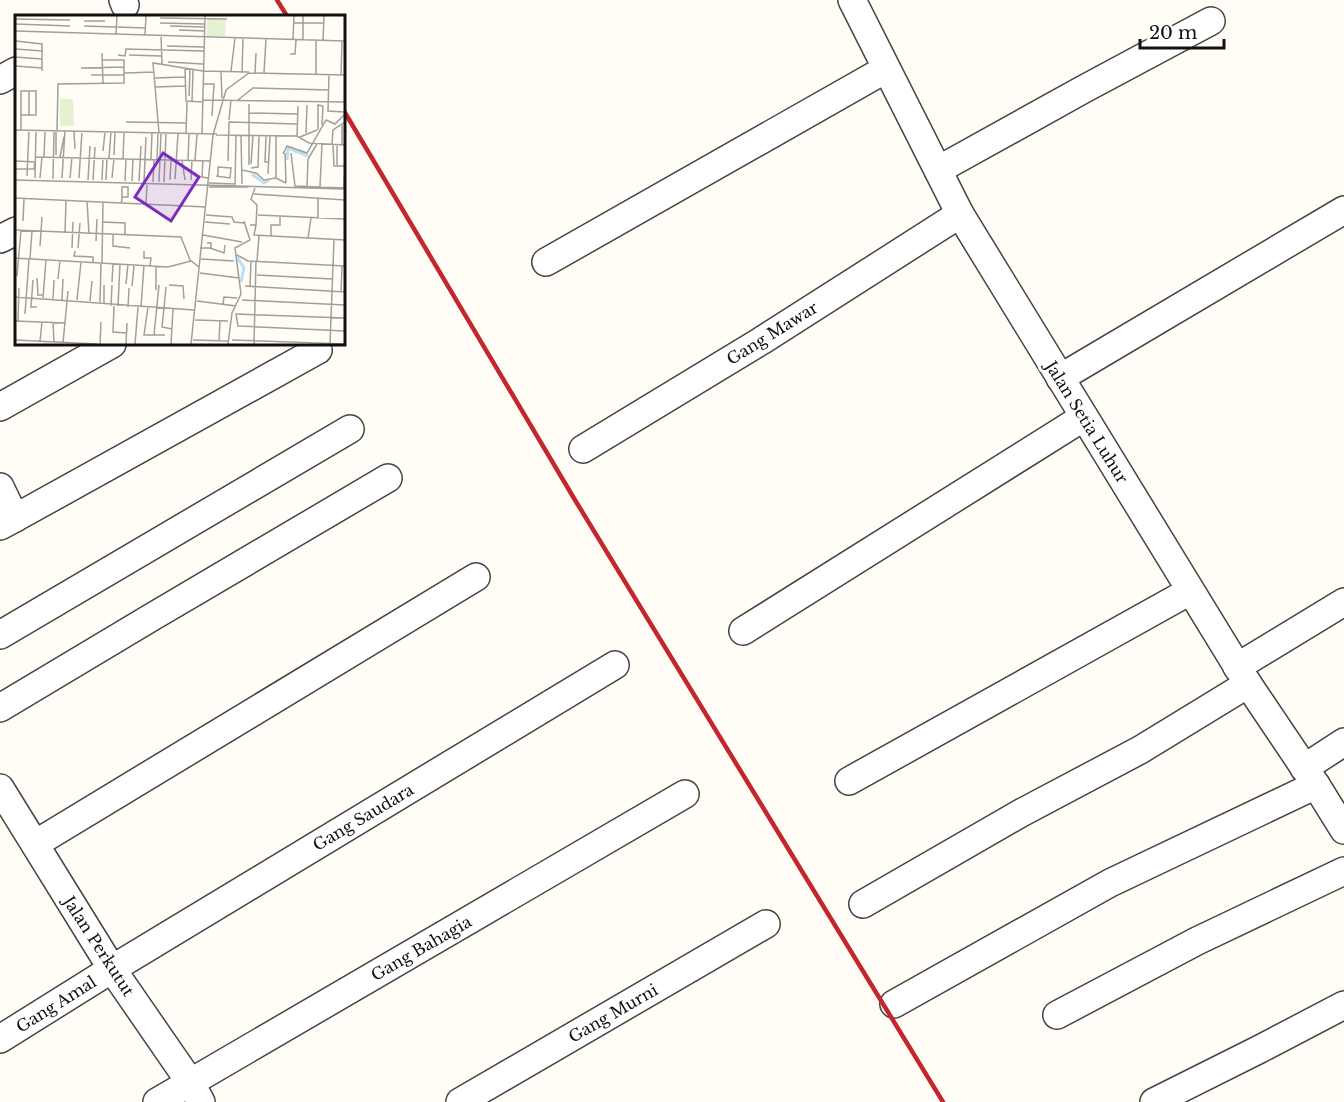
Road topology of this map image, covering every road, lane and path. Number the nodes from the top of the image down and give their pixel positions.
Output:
1 (852, 0) edge
2 (1211, 21) dead end
3 (886, 69) junction
4 (15, 72) edge
5 (0, 80) edge
6 (938, 170) junction
7 (1344, 210) edge
8 (960, 214) junction
9 (15, 232) edge
10 (0, 240) edge
11 (546, 262) dead end
12 (110, 345) edge
13 (318, 350) dead end
14 (1060, 378) junction
15 (0, 407) edge
16 (1084, 417) junction
17 (350, 429) dead end
18 (583, 450) dead end
19 (388, 478) dead end
20 (0, 487) edge
21 (7, 522) edge
22 (476, 577) dead end
23 (1190, 591) junction
24 (1344, 602) edge
25 (743, 631) dead end
26 (0, 635) edge
27 (615, 665) dead end
28 (1242, 675) junction
29 (0, 708) edge
30 (1344, 742) edge
31 (1310, 776) junction
32 (849, 782) dead end
33 (0, 788) edge
34 (685, 794) dead end
35 (1344, 830) edge
36 (35, 844) junction
37 (1344, 871) edge
38 (863, 904) dead end
39 (766, 924) dead end
40 (112, 969) junction
41 (894, 1004) dead end
42 (1344, 1005) edge
43 (1057, 1015) dead end
44 (0, 1039) edge
45 (195, 1092) edge
46 (157, 1102) edge
47 (460, 1102) edge
48 (1154, 1102) edge

1 - 3 street, Jalan Setia Luhur
2 - 6 street
3 - 6 street, Jalan Setia Luhur
3 - 11 street
4 - 5 street
6 - 8 street, Jalan Setia Luhur
7 - 14 street
8 - 14 street, Jalan Setia Luhur
8 - 18 street, Gang Mawar
9 - 10 street
12 - 15 street
13 - 21 street
14 - 16 street, Jalan Setia Luhur
16 - 23 street, Jalan Setia Luhur
16 - 25 street
17 - 26 street
19 - 29 street
20 - 21 street
22 - 36 street
23 - 28 street, Jalan Setia Luhur
23 - 32 street
24 - 28 street
27 - 40 street, Gang Saudara
28 - 31 street, Jalan Setia Luhur
28 - 38 street
30 - 31 street
31 - 35 street, Jalan Setia Luhur
31 - 41 street
33 - 36 street, Jalan Perkutut
34 - 45 street, Gang Bahagia
36 - 40 street, Jalan Perkutut
37 - 43 street
39 - 47 street, Gang Murni
40 - 44 street, Gang Amal
40 - 45 street, Jalan Perkutut
42 - 48 street
45 - 46 street, Gang Bahagia

